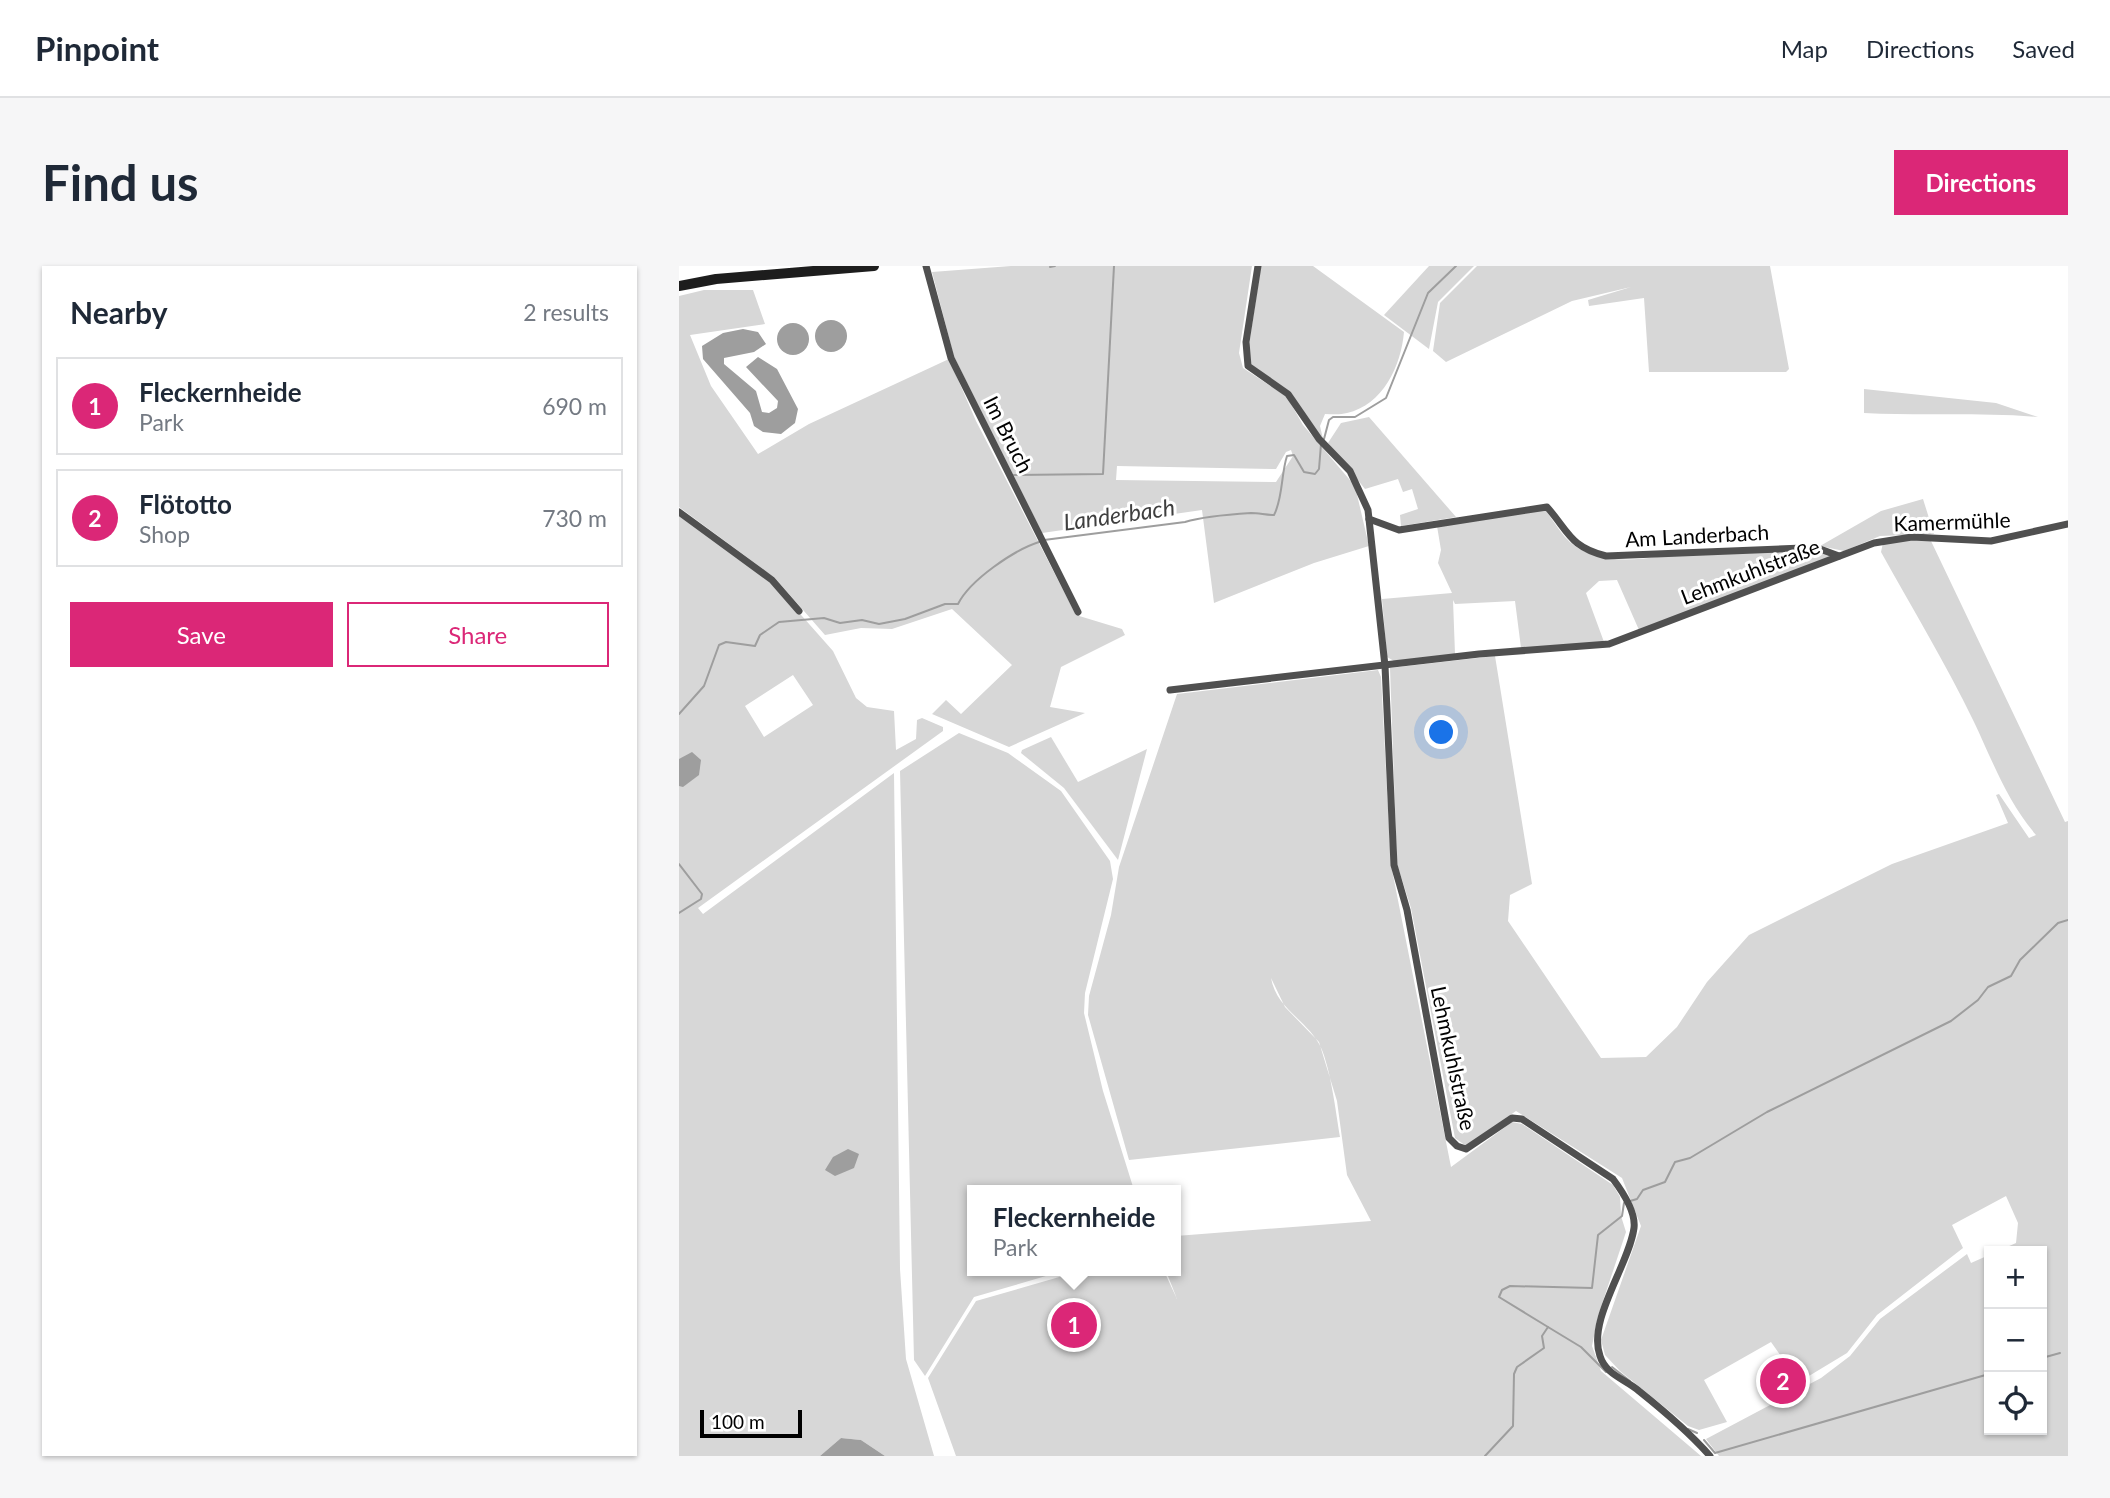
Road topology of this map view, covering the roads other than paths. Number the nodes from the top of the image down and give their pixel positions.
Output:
1 (874, 266) edge
2 (926, 266) edge
3 (1258, 266) edge
4 (679, 286) edge
5 (679, 512) edge
6 (1369, 519) junction
7 (2068, 524) edge
8 (1839, 556) junction
9 (799, 611) dead end
10 (1078, 611) dead end
11 (1385, 666) junction
12 (1170, 690) dead end
13 (1710, 1456) edge

1 - 4 main road
2 - 10 street, Im Bruch
3 - 6 street, Lehmkuhlstraße
5 - 9 street
6 - 8 street, Am Landerbach
6 - 11 street, Lehmkuhlstraße
7 - 8 street, Kamermühle
8 - 11 street, Lehmkuhlstraße
11 - 12 street, Lehmkuhlstraße
11 - 13 street, Lehmkuhlstraße

